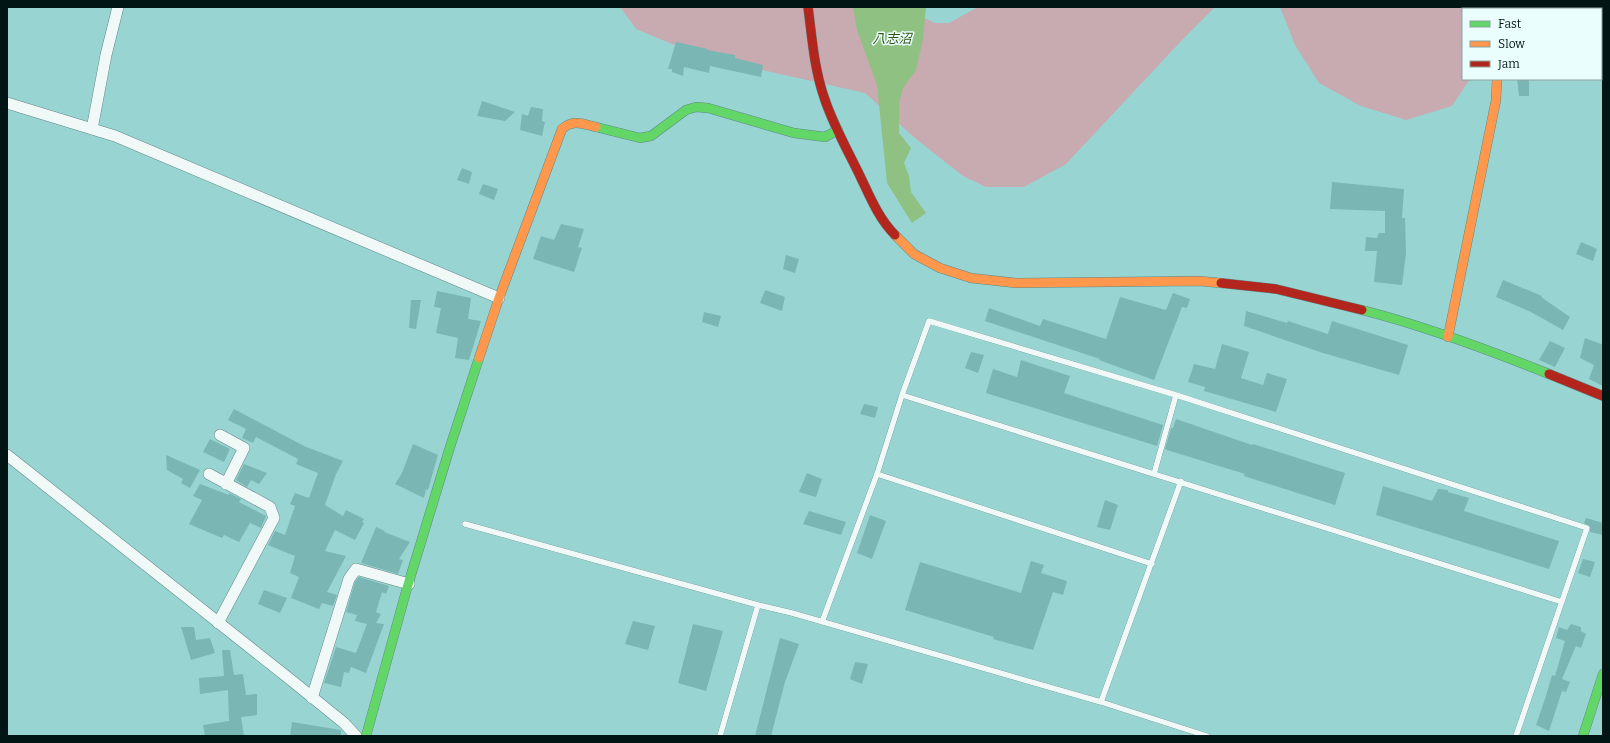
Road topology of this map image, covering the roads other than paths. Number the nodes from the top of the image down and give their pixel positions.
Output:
1 (118, 7) edge
2 (808, 7) edge
3 (1497, 80) edge
4 (7, 103) edge
5 (92, 129) junction
6 (838, 130) junction
7 (499, 298) junction
8 (1448, 337) junction
9 (902, 395) junction
10 (1176, 395) junction
11 (1603, 396) edge
12 (220, 435) dead end
13 (7, 455) edge
14 (209, 474) dead end
15 (877, 474) junction
16 (1154, 474) junction
17 (1180, 482) junction
18 (226, 484) junction
19 (466, 524) dead end
20 (1152, 564) junction
21 (409, 584) junction
22 (1562, 602) junction
23 (758, 605) junction
24 (822, 622) junction
25 (218, 623) junction
26 (1603, 674) edge
27 (312, 698) junction
28 (1101, 702) junction
29 (356, 736) edge
30 (366, 736) edge
31 (720, 736) edge
32 (1207, 736) edge
33 (1516, 736) edge
34 (1583, 736) edge

1 - 5 street
2 - 6 main road
3 - 8 main road
4 - 5 street
5 - 7 street
6 - 7 main road
6 - 8 main road
7 - 21 main road
8 - 11 main road
9 - 10 lane
9 - 15 lane
9 - 16 lane
10 - 16 lane
10 - 22 lane
12 - 18 street
13 - 25 street
14 - 18 street
15 - 20 lane
15 - 24 lane
16 - 17 lane
17 - 20 lane
17 - 22 lane
18 - 25 street
19 - 23 lane
20 - 28 lane
21 - 27 street
21 - 30 main road
22 - 33 lane
23 - 24 lane
23 - 31 lane
24 - 28 lane
25 - 27 street
26 - 34 main road
27 - 29 street
28 - 32 lane

